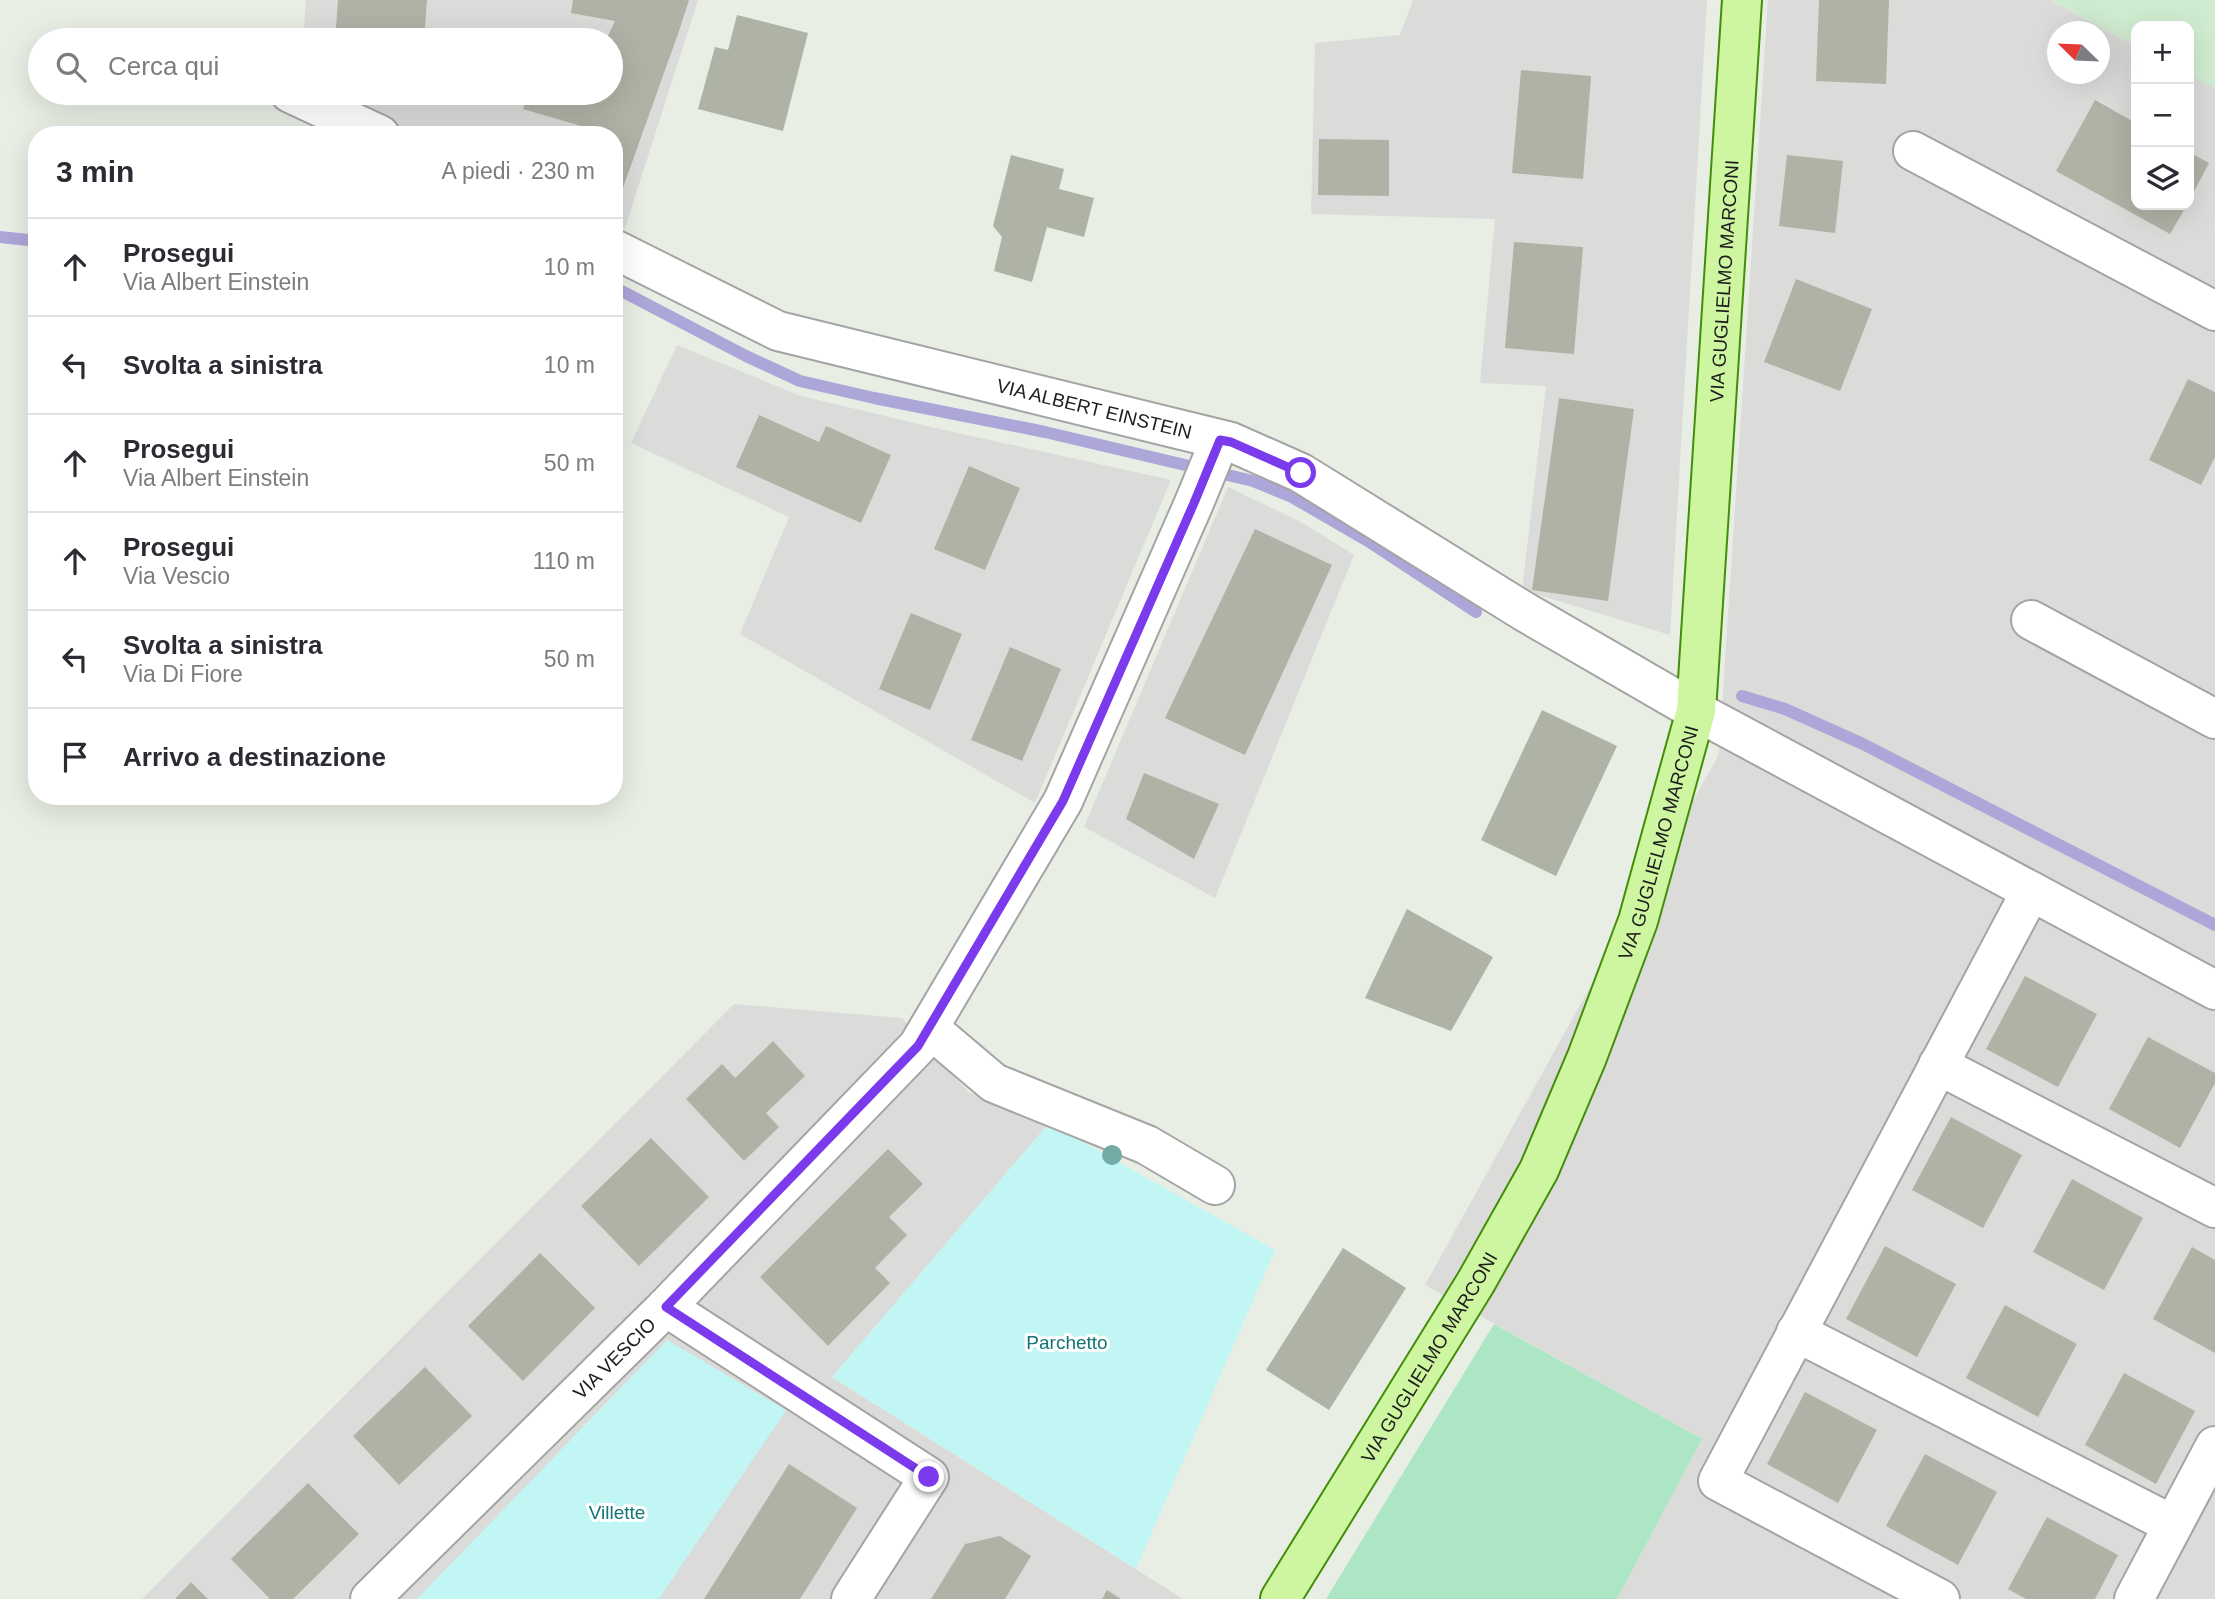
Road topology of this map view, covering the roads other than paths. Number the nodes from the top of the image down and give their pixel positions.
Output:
1 (1742, 0) edge
2 (316, 105) edge
3 (361, 126) edge
4 (1913, 151) dead end
5 (623, 254) edge
6 (2215, 311) edge
7 (1220, 440) junction
8 (2031, 621) dead end
9 (1696, 711) junction
10 (2215, 719) edge
11 (2031, 891) junction
12 (2215, 990) edge
13 (929, 1028) junction
14 (1938, 1065) junction
15 (1215, 1185) dead end
16 (2215, 1208) edge
17 (666, 1307) junction
18 (1796, 1332) junction
19 (2215, 1446) edge
20 (2173, 1525) junction
21 (370, 1599) edge
22 (851, 1599) edge
23 (1280, 1599) edge
24 (1940, 1599) edge
25 (2134, 1599) edge

1 - 9 main road, VIA GUGLIELMO MARCONI
2 - 3 street
4 - 6 street
5 - 7 street, VIA ALBERT EINSTEIN
7 - 9 street, VIA ALBERT EINSTEIN
7 - 13 street, VIA VESCIO
8 - 10 street
9 - 11 street, VIA ALBERT EINSTEIN
9 - 23 main road, VIA GUGLIELMO MARCONI
11 - 12 street, VIA ALBERT EINSTEIN
11 - 14 street
13 - 15 street
13 - 17 street, VIA VESCIO
14 - 16 street
14 - 18 street
17 - 21 street, VIA VESCIO
17 - 22 street
18 - 20 street
18 - 24 street
19 - 20 street
20 - 25 street

